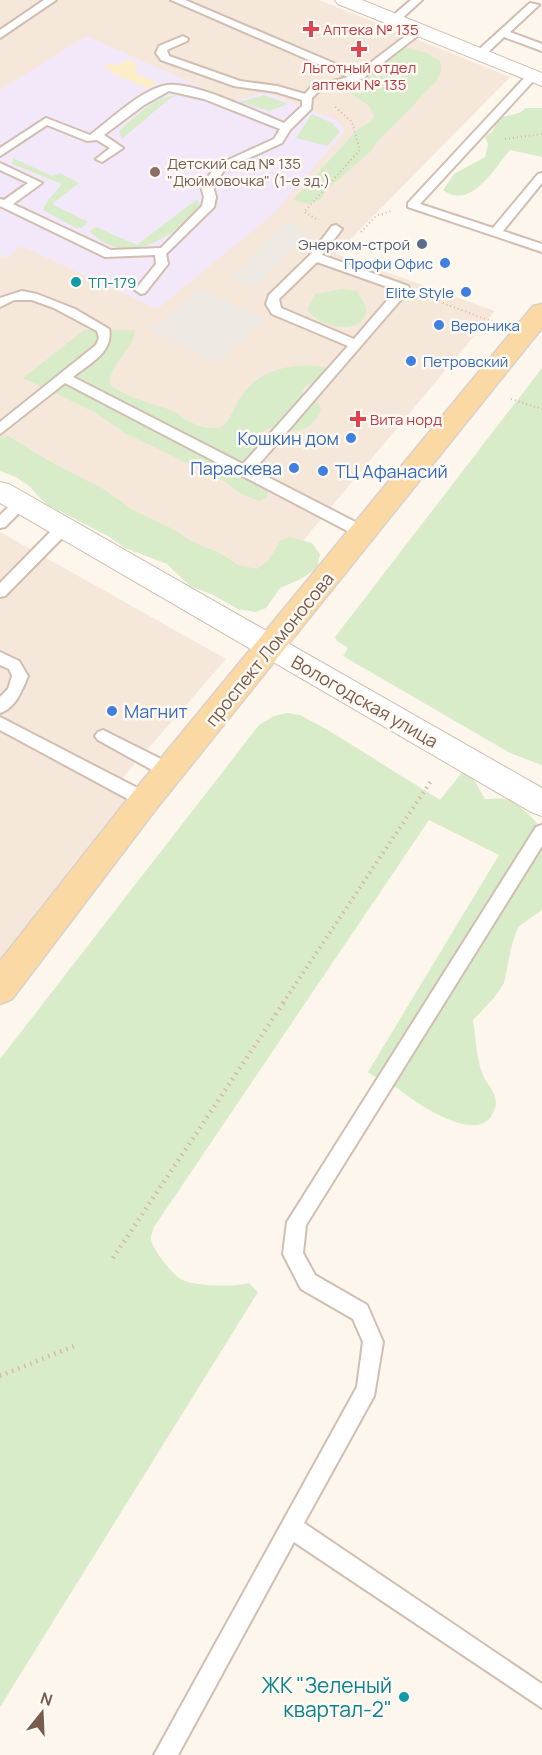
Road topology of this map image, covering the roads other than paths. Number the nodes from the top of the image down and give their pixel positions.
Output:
1 (51, 0) edge
2 (177, 0) edge
3 (345, 0) edge
4 (417, 0) edge
5 (534, 5) dead end
6 (394, 20) junction
7 (0, 22) edge
8 (12, 25) junction
9 (420, 30) junction
10 (502, 33) junction
11 (0, 35) edge
12 (183, 39) dead end
13 (542, 48) edge
14 (479, 55) junction
15 (358, 77) junction
16 (537, 78) edge
17 (307, 98) junction
18 (286, 128) junction
19 (97, 135) junction
20 (0, 153) edge
21 (102, 159) dead end
22 (0, 166) edge
23 (542, 176) edge
24 (3, 203) edge
25 (336, 229) road end
26 (495, 232) junction
27 (542, 248) edge
28 (160, 251) junction
29 (315, 257) junction
30 (141, 290) dead end
31 (0, 303) edge
32 (542, 312) edge
33 (356, 344) junction
34 (66, 378) junction
35 (0, 429) edge
36 (244, 472) junction
37 (10, 497) edge
38 (0, 523) edge
39 (64, 527) junction
40 (364, 533) junction
41 (0, 592) edge
42 (272, 646) junction
43 (0, 658) edge
44 (0, 707) edge
45 (0, 723) edge
46 (103, 736) dead end
47 (169, 771) junction
48 (145, 800) junction
49 (542, 803) edge
50 (542, 832) edge
51 (0, 988) edge
52 (291, 1527) junction
53 (542, 1697) edge
54 (165, 1755) edge

1 - 8 lane
2 - 15 lane
3 - 6 street
4 - 6 lane
5 - 10 lane
6 - 9 street
7 - 8 lane
8 - 11 lane
9 - 14 street
9 - 15 lane
10 - 13 lane
10 - 14 lane
12 - 17 lane
14 - 16 street
15 - 17 lane
16 - 26 lane
17 - 18 lane
18 - 19 lane
18 - 28 lane
19 - 20 lane
19 - 21 lane
22 - 24 lane
23 - 26 lane
24 - 28 lane
25 - 29 lane
26 - 27 lane
28 - 30 lane
29 - 33 lane
29 - 33 lane
31 - 34 lane
32 - 40 main road, проспект Ломоносова
33 - 36 lane
34 - 35 lane
34 - 36 lane
36 - 40 lane
37 - 38 lane
37 - 39 street, Вологодская улица
39 - 41 lane
39 - 42 street, Вологодская улица
40 - 42 main road, проспект Ломоносова
42 - 47 main road, проспект Ломоносова
42 - 49 street, Вологодская улица
43 - 44 lane
45 - 48 lane
46 - 47 lane
47 - 48 main road, проспект Ломоносова
48 - 51 main road, проспект Ломоносова
50 - 52 lane
52 - 53 lane
52 - 54 lane

